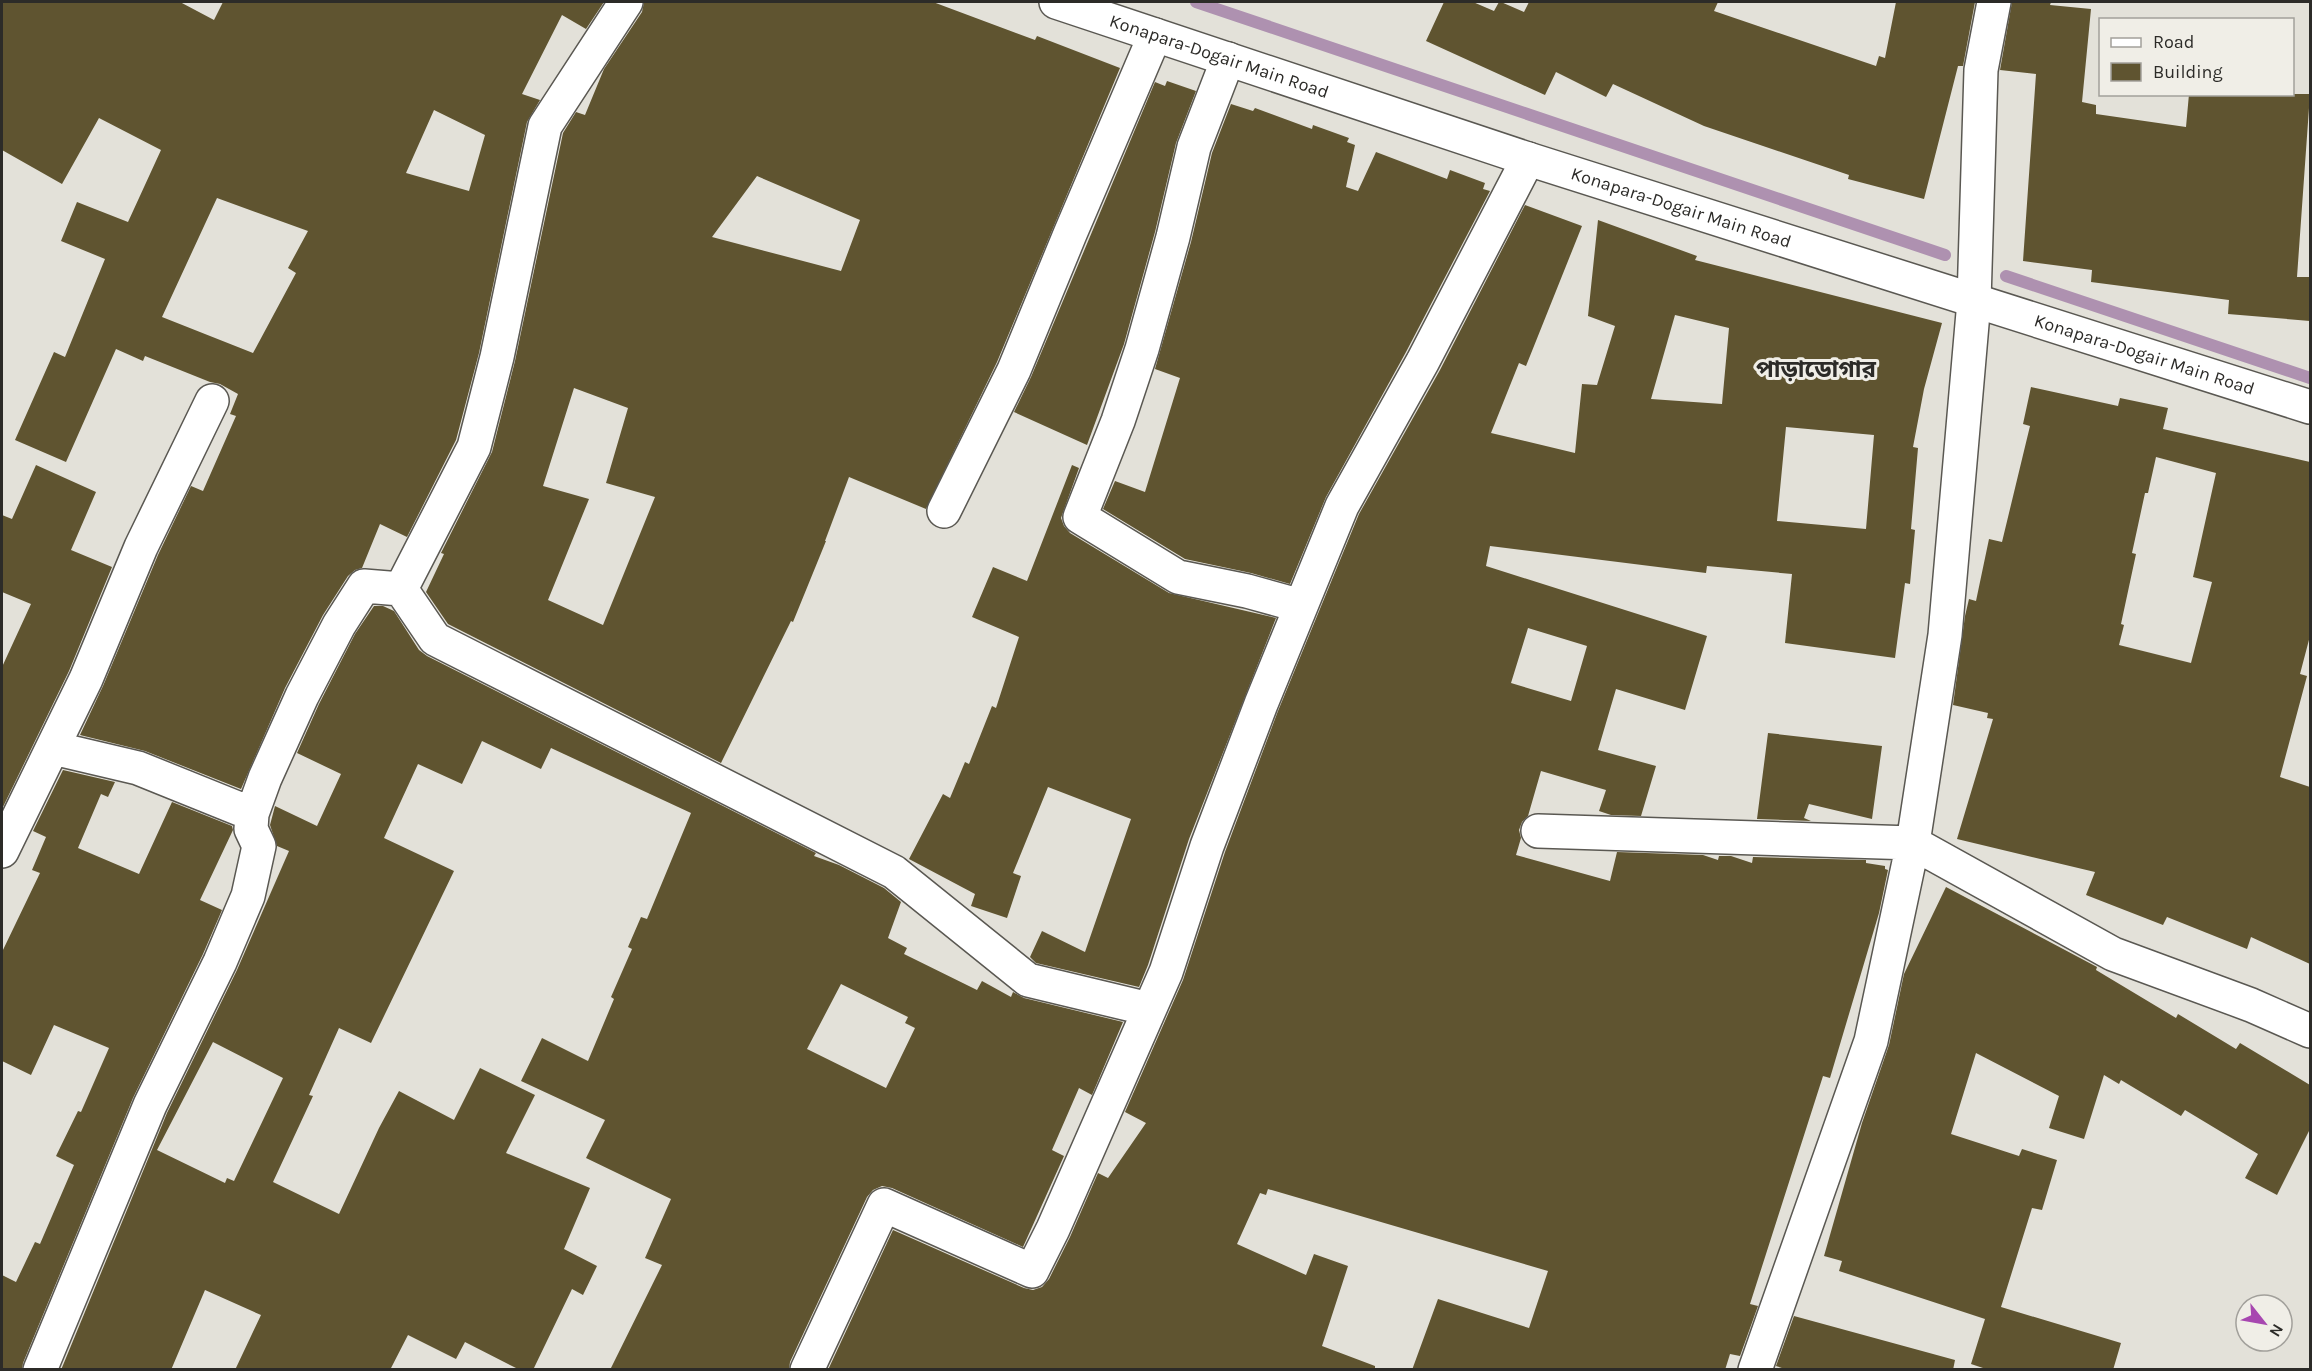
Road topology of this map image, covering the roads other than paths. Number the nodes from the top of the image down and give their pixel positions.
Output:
1 (626, 2) edge
2 (1056, 2) edge
3 (1994, 2) edge
4 (1155, 35) junction
5 (1228, 59) junction
6 (1528, 159) junction
7 (1974, 301) junction
8 (213, 401) dead end
9 (2310, 407) edge
10 (944, 511) dead end
11 (401, 589) junction
12 (1301, 606) junction
13 (52, 748) junction
14 (252, 814) junction
15 (1538, 831) dead end
16 (1913, 843) junction
17 (2, 850) edge
18 (1149, 1009) junction
19 (2310, 1031) edge
20 (40, 1370) edge
21 (807, 1370) edge
22 (1755, 1370) edge

1 - 11 street
2 - 4 street, Konapara-Dogair Main Road
3 - 7 street
4 - 5 street, Konapara-Dogair Main Road
4 - 10 street
5 - 6 street, Konapara-Dogair Main Road
5 - 12 street
6 - 7 street, Konapara-Dogair Main Road
6 - 12 street
7 - 9 street, Konapara-Dogair Main Road
7 - 16 street
8 - 13 street
11 - 14 street
11 - 18 street
12 - 18 street
13 - 14 street
13 - 17 street
14 - 20 street
15 - 16 street
16 - 19 street
16 - 22 street
18 - 21 street

